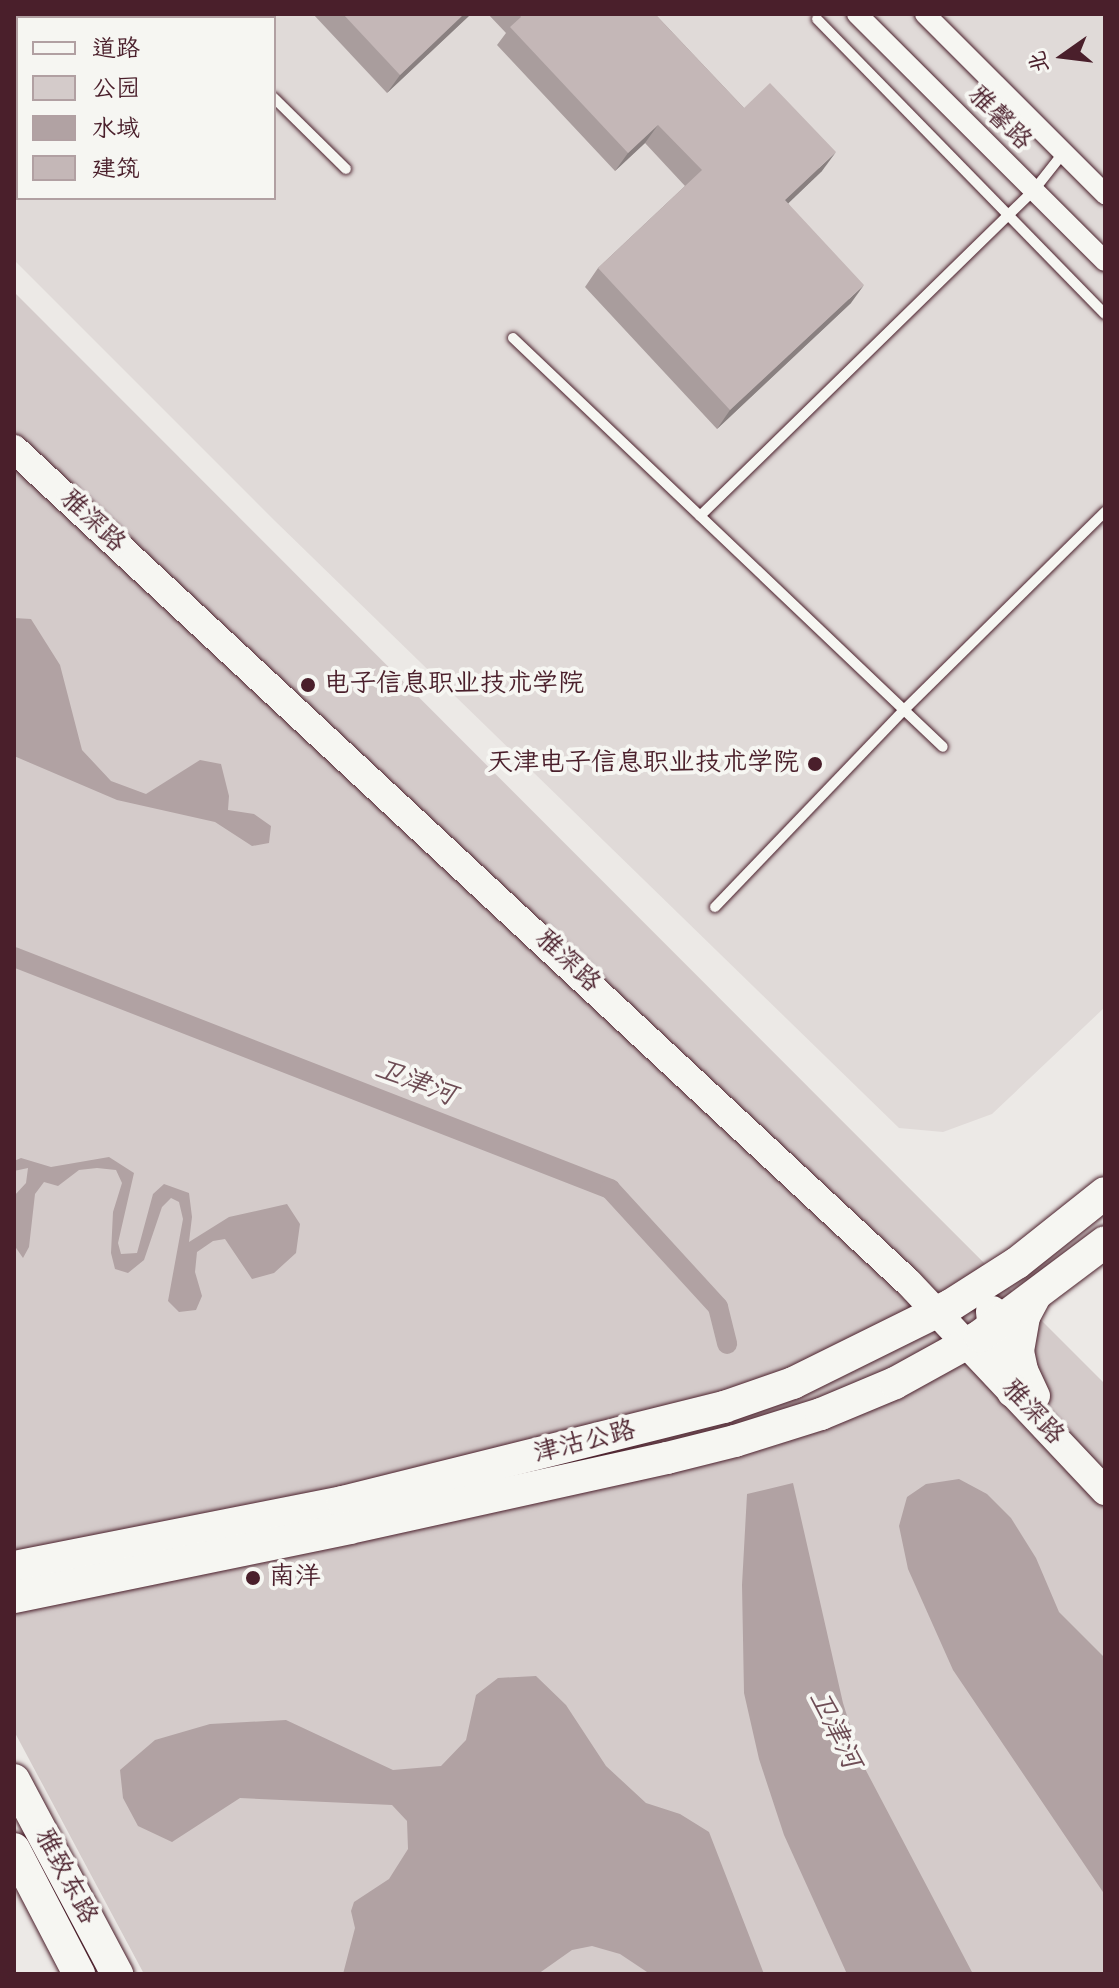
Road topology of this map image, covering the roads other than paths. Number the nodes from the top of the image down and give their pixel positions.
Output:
1 (857, 14) edge
2 (925, 14) edge
3 (817, 19) dead end
4 (276, 100) edge
5 (1064, 152) junction
6 (346, 169) dead end
7 (1034, 190) junction
8 (1105, 194) edge
9 (1010, 213) junction
10 (1105, 261) edge
11 (1105, 314) edge
12 (513, 338) dead end
13 (14, 431) edge
14 (14, 449) edge
15 (1105, 512) edge
16 (700, 516) junction
17 (904, 710) junction
18 (943, 747) dead end
19 (715, 907) dead end
20 (1105, 1193) edge
21 (1105, 1242) edge
22 (1017, 1263) junction
23 (1039, 1293) junction
24 (944, 1309) junction
25 (984, 1341) junction
26 (1024, 1394) junction
27 (1105, 1471) edge
28 (1105, 1491) edge
29 (14, 1567) edge
30 (14, 1597) edge
31 (14, 1780) edge
32 (14, 1849) edge
33 (79, 1974) edge
34 (117, 1974) edge

1 - 7 street, 雅馨路
2 - 5 street, 雅馨路
3 - 9 lane
4 - 6 lane
5 - 7 lane
5 - 8 street, 雅馨路
7 - 9 lane
7 - 10 street, 雅馨路
9 - 11 lane
9 - 16 lane
12 - 16 lane
13 - 24 street, 雅深路
14 - 24 street, 雅深路
15 - 17 lane
16 - 17 lane
17 - 18 lane
17 - 19 lane
20 - 22 main road, 津沽公路
21 - 23 main road, 津沽公路
22 - 24 main road, 津沽公路
22 - 25 main road
23 - 25 main road, 津沽公路
23 - 26 street
24 - 25 street, 雅深路
24 - 29 main road, 津沽公路
25 - 26 main road
25 - 30 main road, 津沽公路
26 - 27 street, 雅深路
26 - 28 street, 雅深路
31 - 34 main road, 雅致东路
32 - 33 main road, 雅致东路

